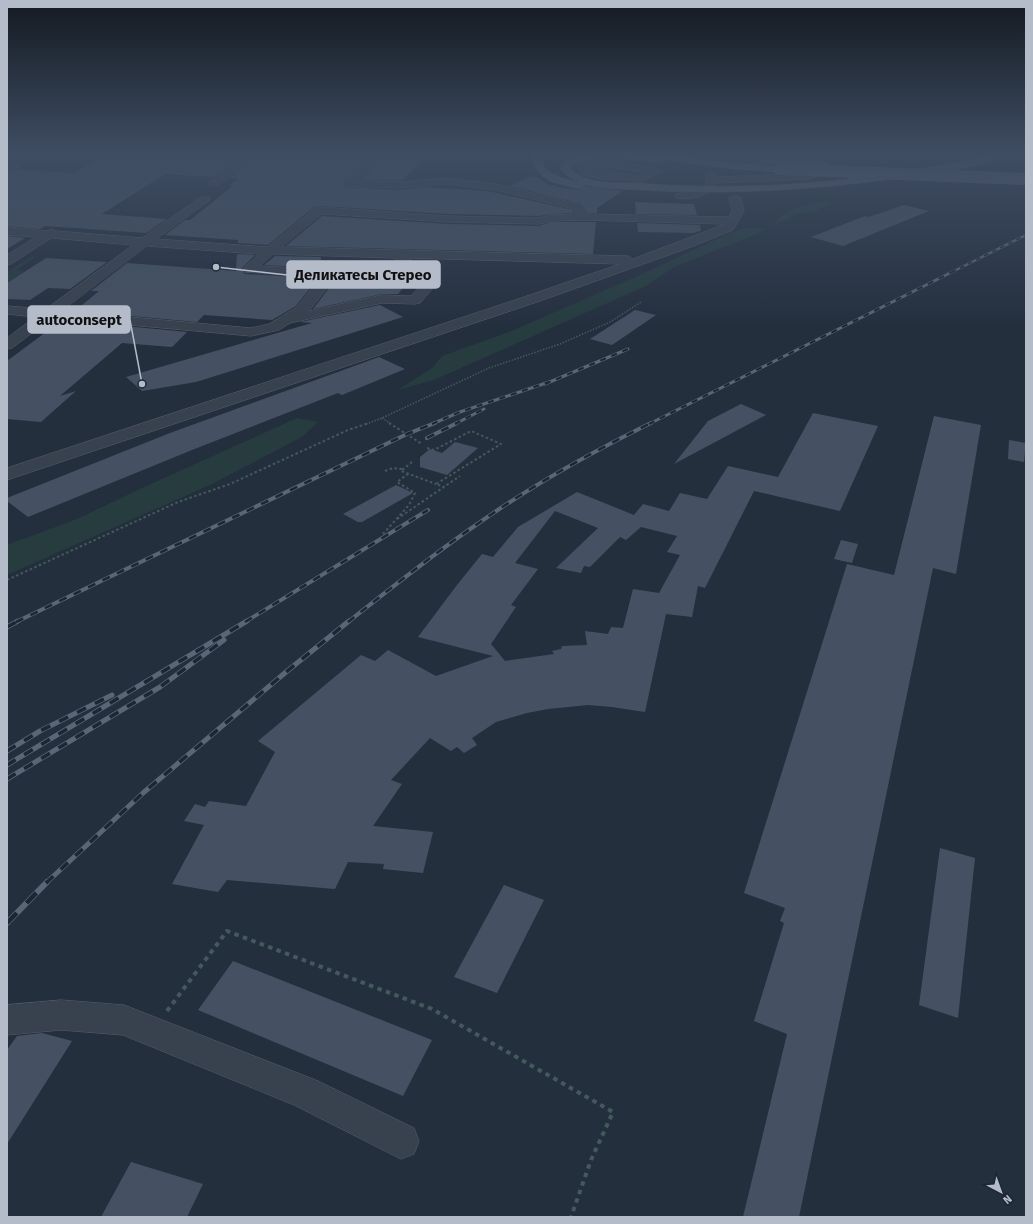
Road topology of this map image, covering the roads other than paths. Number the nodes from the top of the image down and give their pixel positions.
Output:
1 (187, 212) edge
2 (316, 212) edge
3 (353, 212) edge
4 (581, 212) edge
5 (737, 212) edge
6 (601, 218) junction
7 (733, 221) junction
8 (7, 231) edge
9 (51, 233) junction
10 (144, 242) junction
11 (269, 251) junction
12 (398, 255) junction
13 (641, 261) junction
14 (7, 262) edge
15 (7, 310) edge
16 (50, 313) junction
17 (285, 320) junction
18 (7, 345) edge
19 (7, 474) edge
20 (7, 1020) edge
21 (401, 1141) dead end

1 - 10 lane
2 - 11 lane
3 - 6 lane
4 - 6 lane
5 - 7 lane
6 - 7 lane
7 - 13 lane
8 - 9 lane
9 - 10 lane
9 - 14 lane
10 - 11 lane
10 - 16 lane
11 - 12 lane
11 - 17 lane
12 - 13 lane
12 - 17 lane
13 - 19 lane
15 - 16 lane
16 - 17 lane
16 - 18 lane
20 - 21 lane

